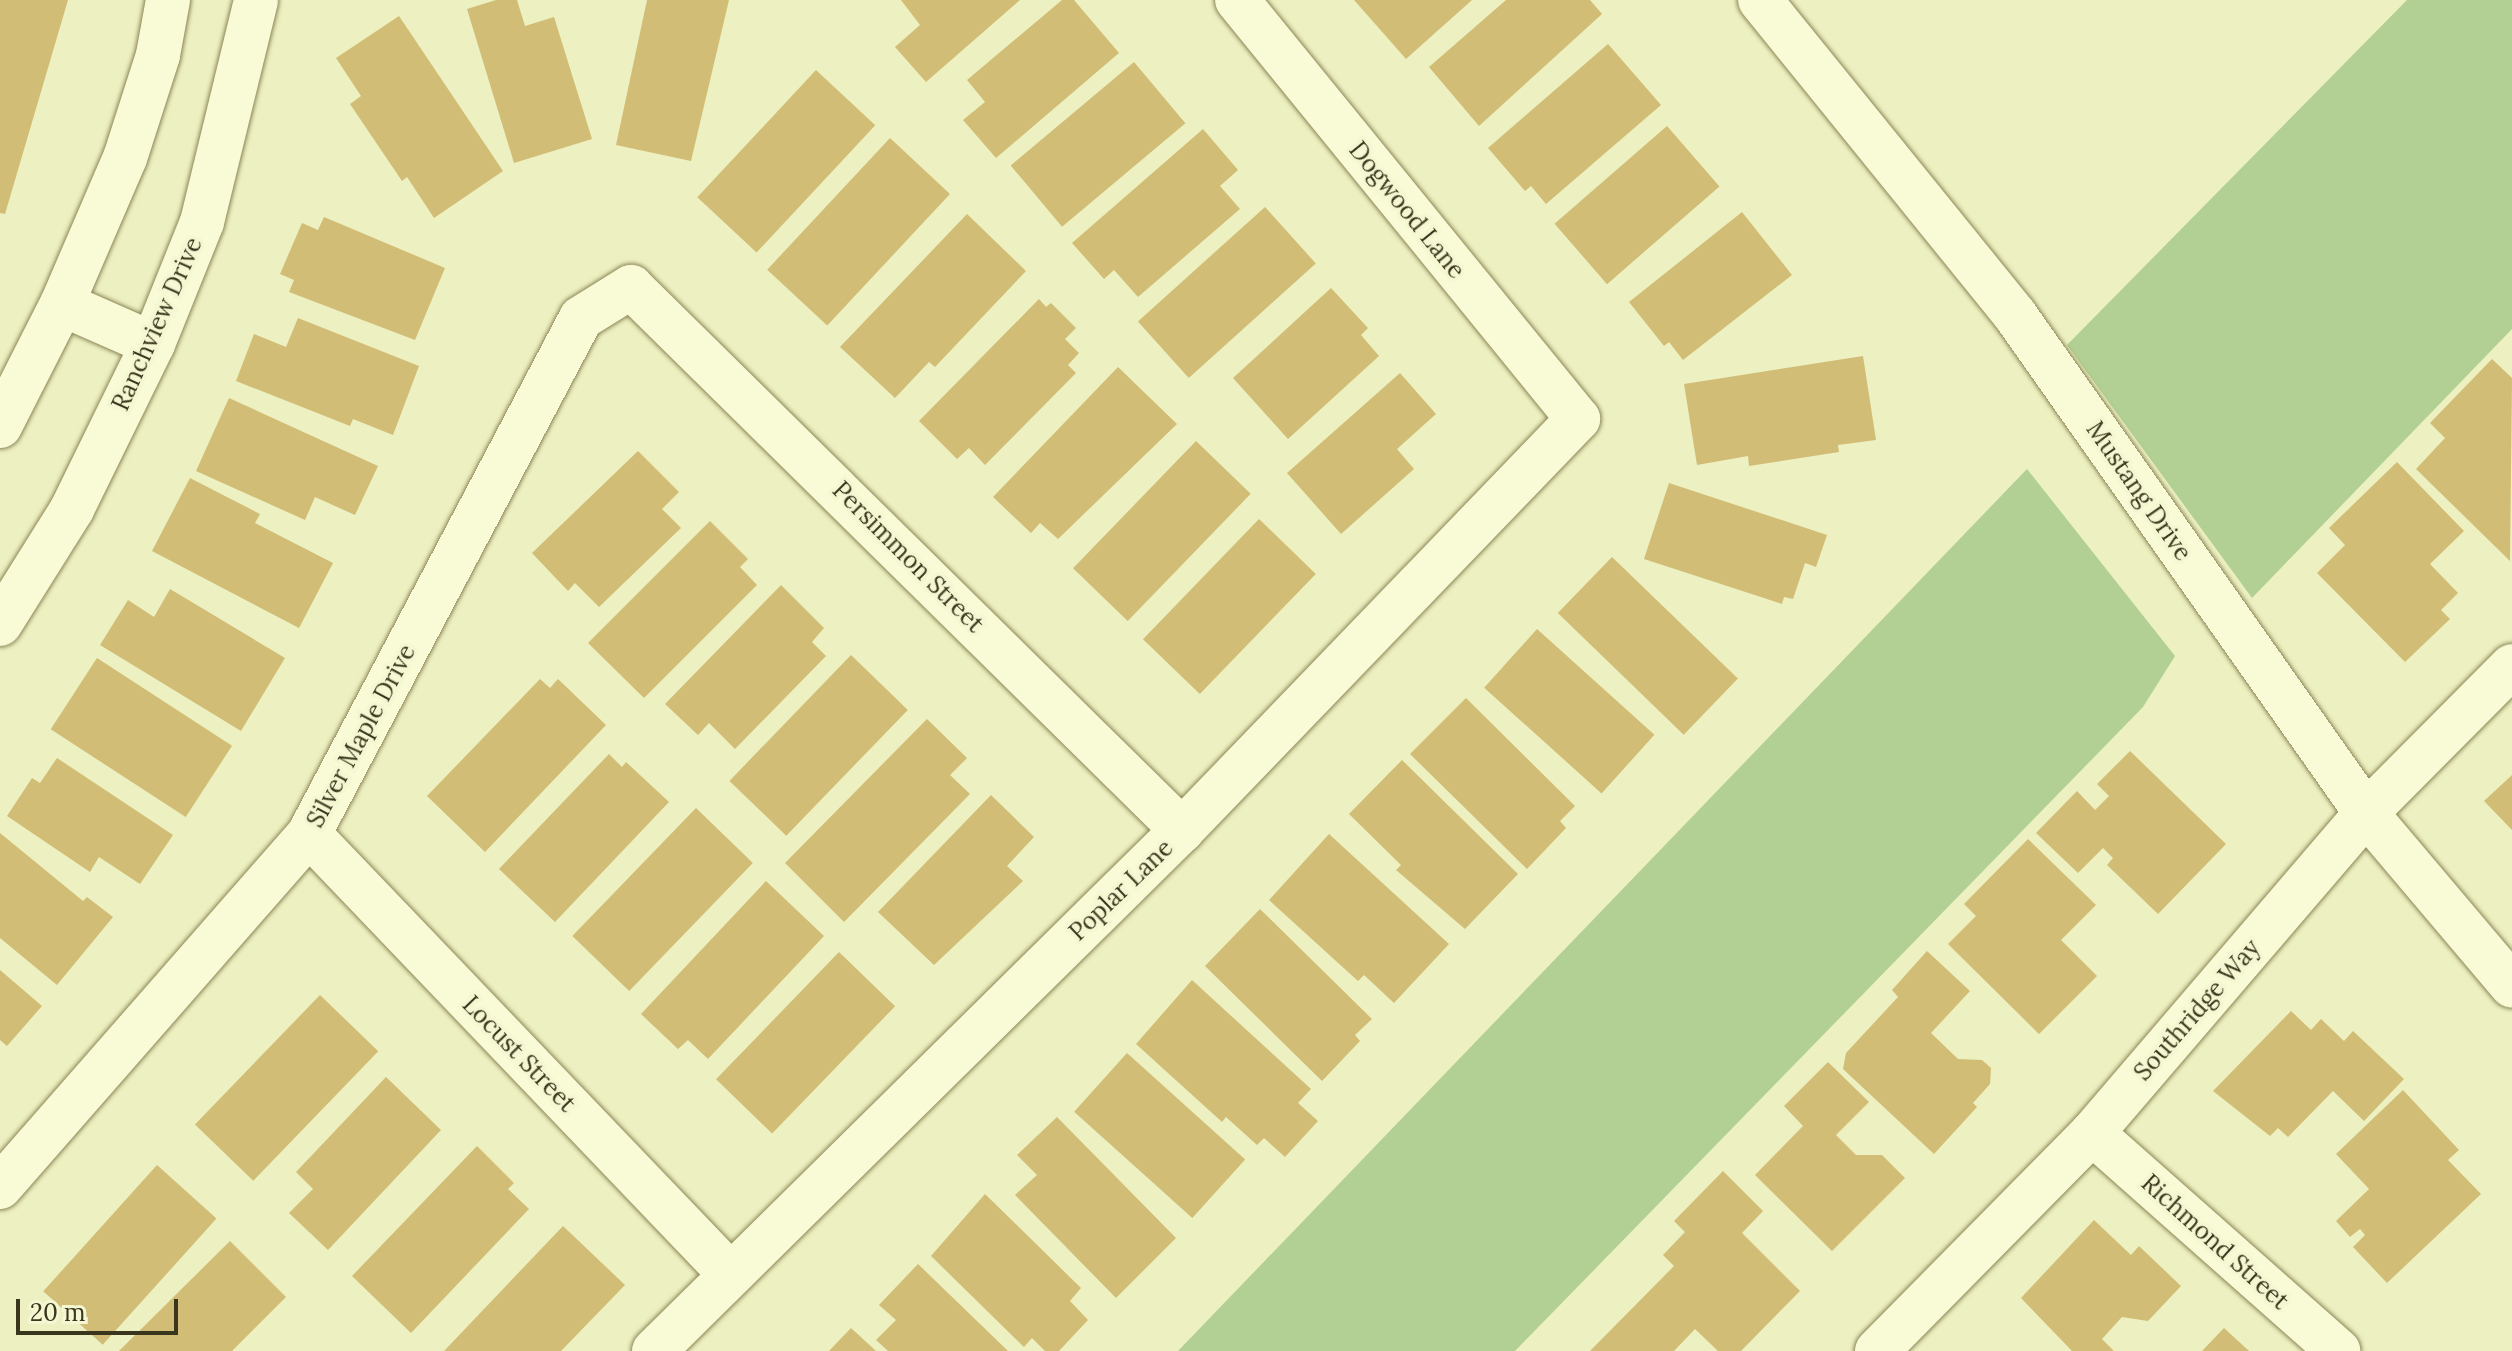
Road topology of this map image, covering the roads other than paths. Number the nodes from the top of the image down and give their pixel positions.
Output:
1 (168, 0) edge
2 (256, 0) edge
3 (1760, 0) edge
4 (1252, 6) edge
5 (631, 287) joint
6 (62, 304) junction
7 (153, 344) junction
8 (1578, 419) joint
9 (0, 426) edge
10 (0, 624) edge
11 (2512, 666) edge
12 (2366, 813) junction
13 (1182, 830) junction
14 (309, 834) junction
15 (2512, 986) edge
16 (2092, 1133) junction
17 (0, 1187) edge
18 (729, 1273) junction
19 (654, 1351) edge
20 (1877, 1351) edge
21 (2338, 1351) edge

1 - 6 street
2 - 7 street, Ranchview Drive
3 - 12 street, Mustang Drive
4 - 8 street, Dogwood Lane
5 - 13 street, Persimmon Street
5 - 14 street, Silver Maple Drive
6 - 7 street
6 - 9 street
7 - 10 street, Ranchview Drive
8 - 13 street, Poplar Lane
11 - 12 street, Southridge Way
12 - 15 street, Mustang Drive
12 - 16 street, Southridge Way
13 - 18 street, Poplar Lane
14 - 17 street, Silver Maple Drive
14 - 18 street, Locust Street
16 - 20 street, Southridge Way
16 - 21 street, Richmond Street
18 - 19 street, Poplar Lane

